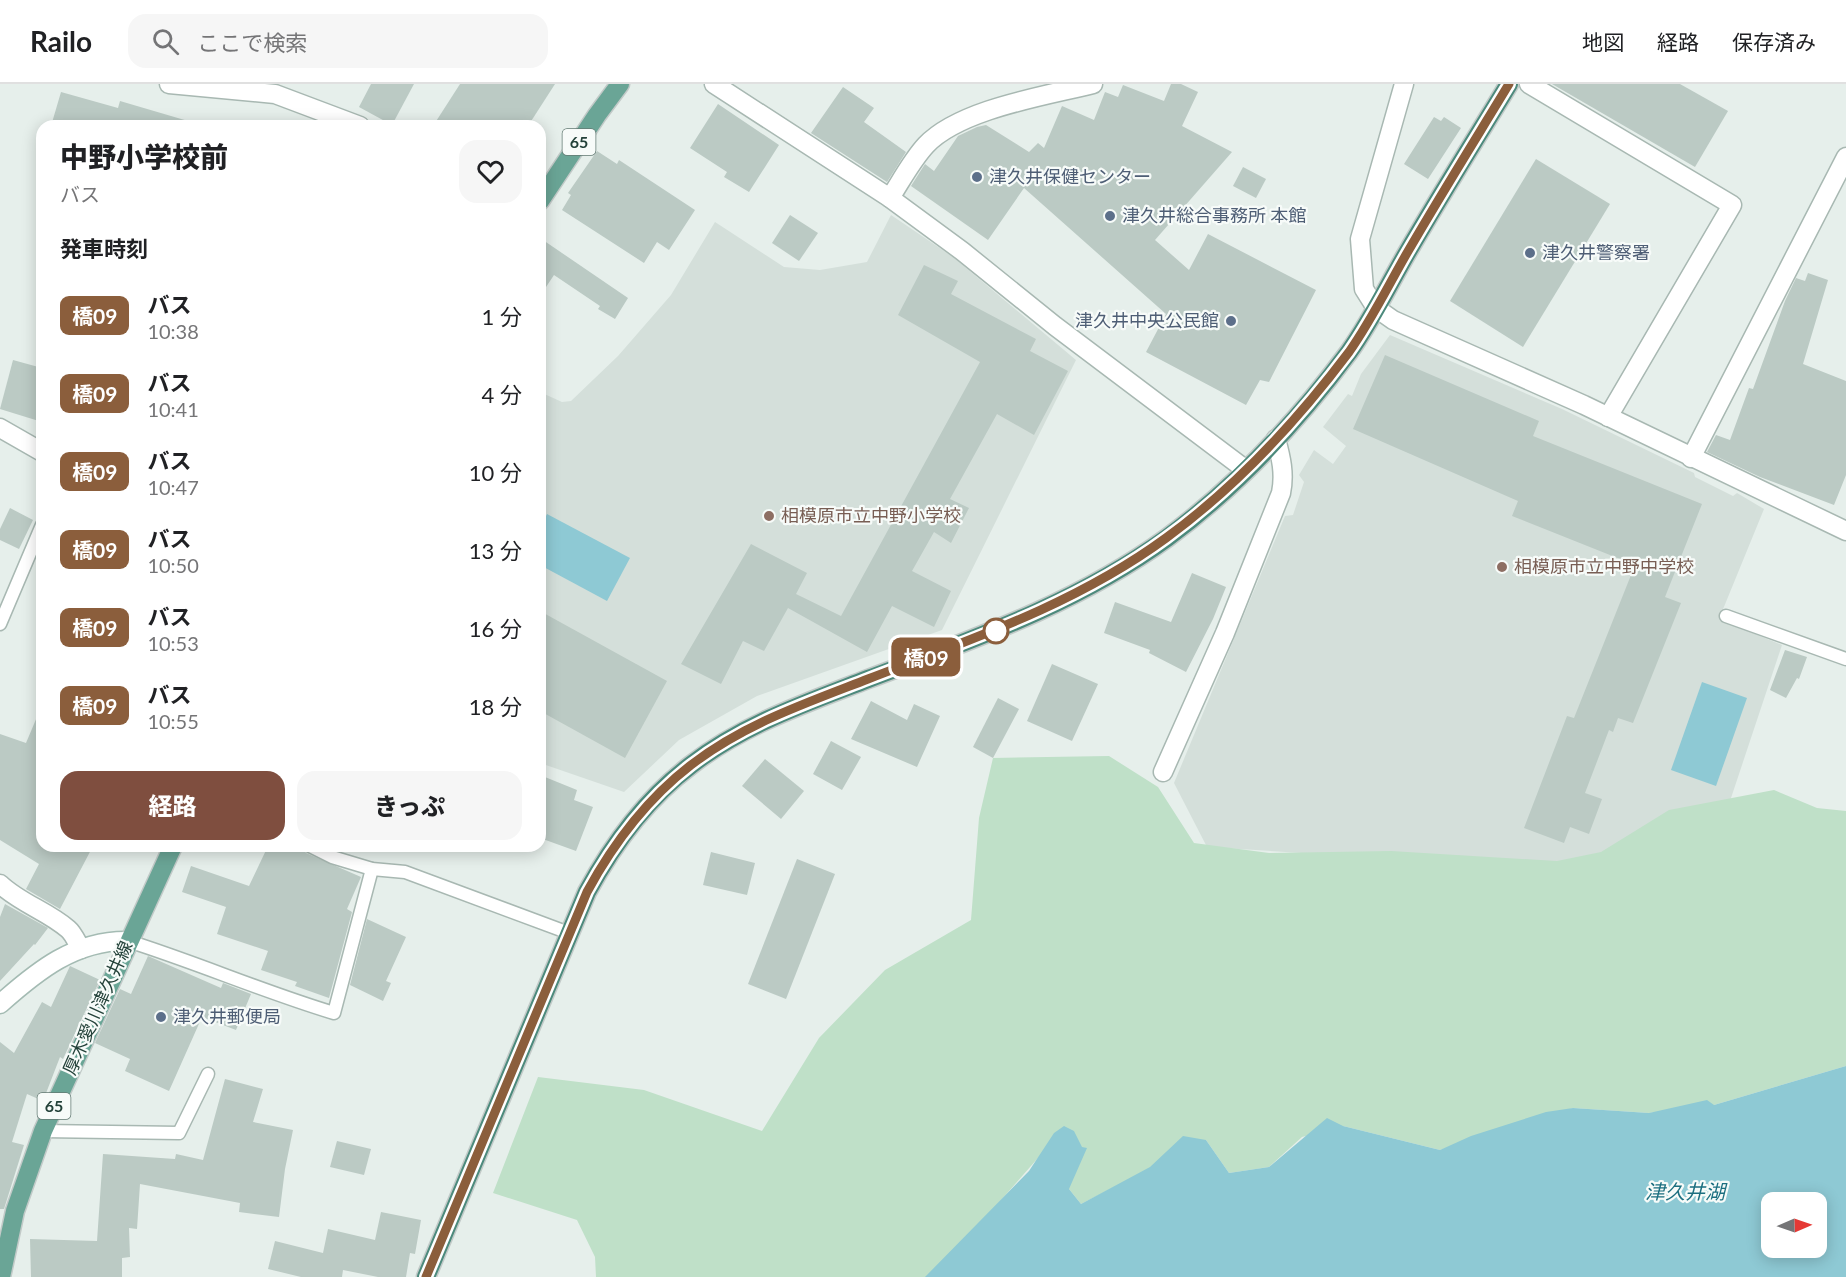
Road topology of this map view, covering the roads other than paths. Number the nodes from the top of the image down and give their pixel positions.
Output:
1 (170, 84) edge
2 (620, 84) edge
3 (714, 84) edge
4 (1092, 84) edge
5 (1404, 84) edge
6 (1509, 84) edge
7 (1529, 84) edge
8 (344, 120) edge
9 (1846, 157) edge
10 (546, 191) edge
11 (890, 198) junction
12 (1376, 308) junction
13 (1608, 417) junction
14 (0, 428) edge
15 (1276, 439) junction
16 (36, 449) edge
17 (1691, 458) junction
18 (1246, 470) junction
19 (1846, 531) edge
20 (36, 539) edge
21 (1726, 616) dead end
22 (0, 624) edge
23 (1846, 659) edge
24 (1163, 772) dead end
25 (170, 852) edge
26 (322, 852) edge
27 (372, 869) junction
28 (0, 884) edge
29 (569, 933) junction
30 (128, 941) junction
31 (81, 950) junction
32 (0, 1004) edge
33 (208, 1074) dead end
34 (43, 1131) junction
35 (1, 1277) edge
36 (426, 1277) edge

1 - 8 street
2 - 10 main road, 65
3 - 11 street
4 - 11 street
5 - 12 street
6 - 12 highway
7 - 13 street
9 - 17 street
11 - 18 street
12 - 13 street
12 - 15 highway
13 - 17 street
14 - 16 street
15 - 18 highway
15 - 24 street
17 - 19 street
18 - 29 highway
20 - 22 lane
21 - 23 lane
25 - 30 main road, 厚木愛川津久井線 / 65
26 - 27 lane
27 - 29 lane
27 - 30 lane
28 - 31 street
29 - 36 highway
30 - 31 street
30 - 34 main road, 厚木愛川津久井線 / 65
31 - 32 street
33 - 34 lane
34 - 35 main road, 厚木愛川津久井線 / 65

